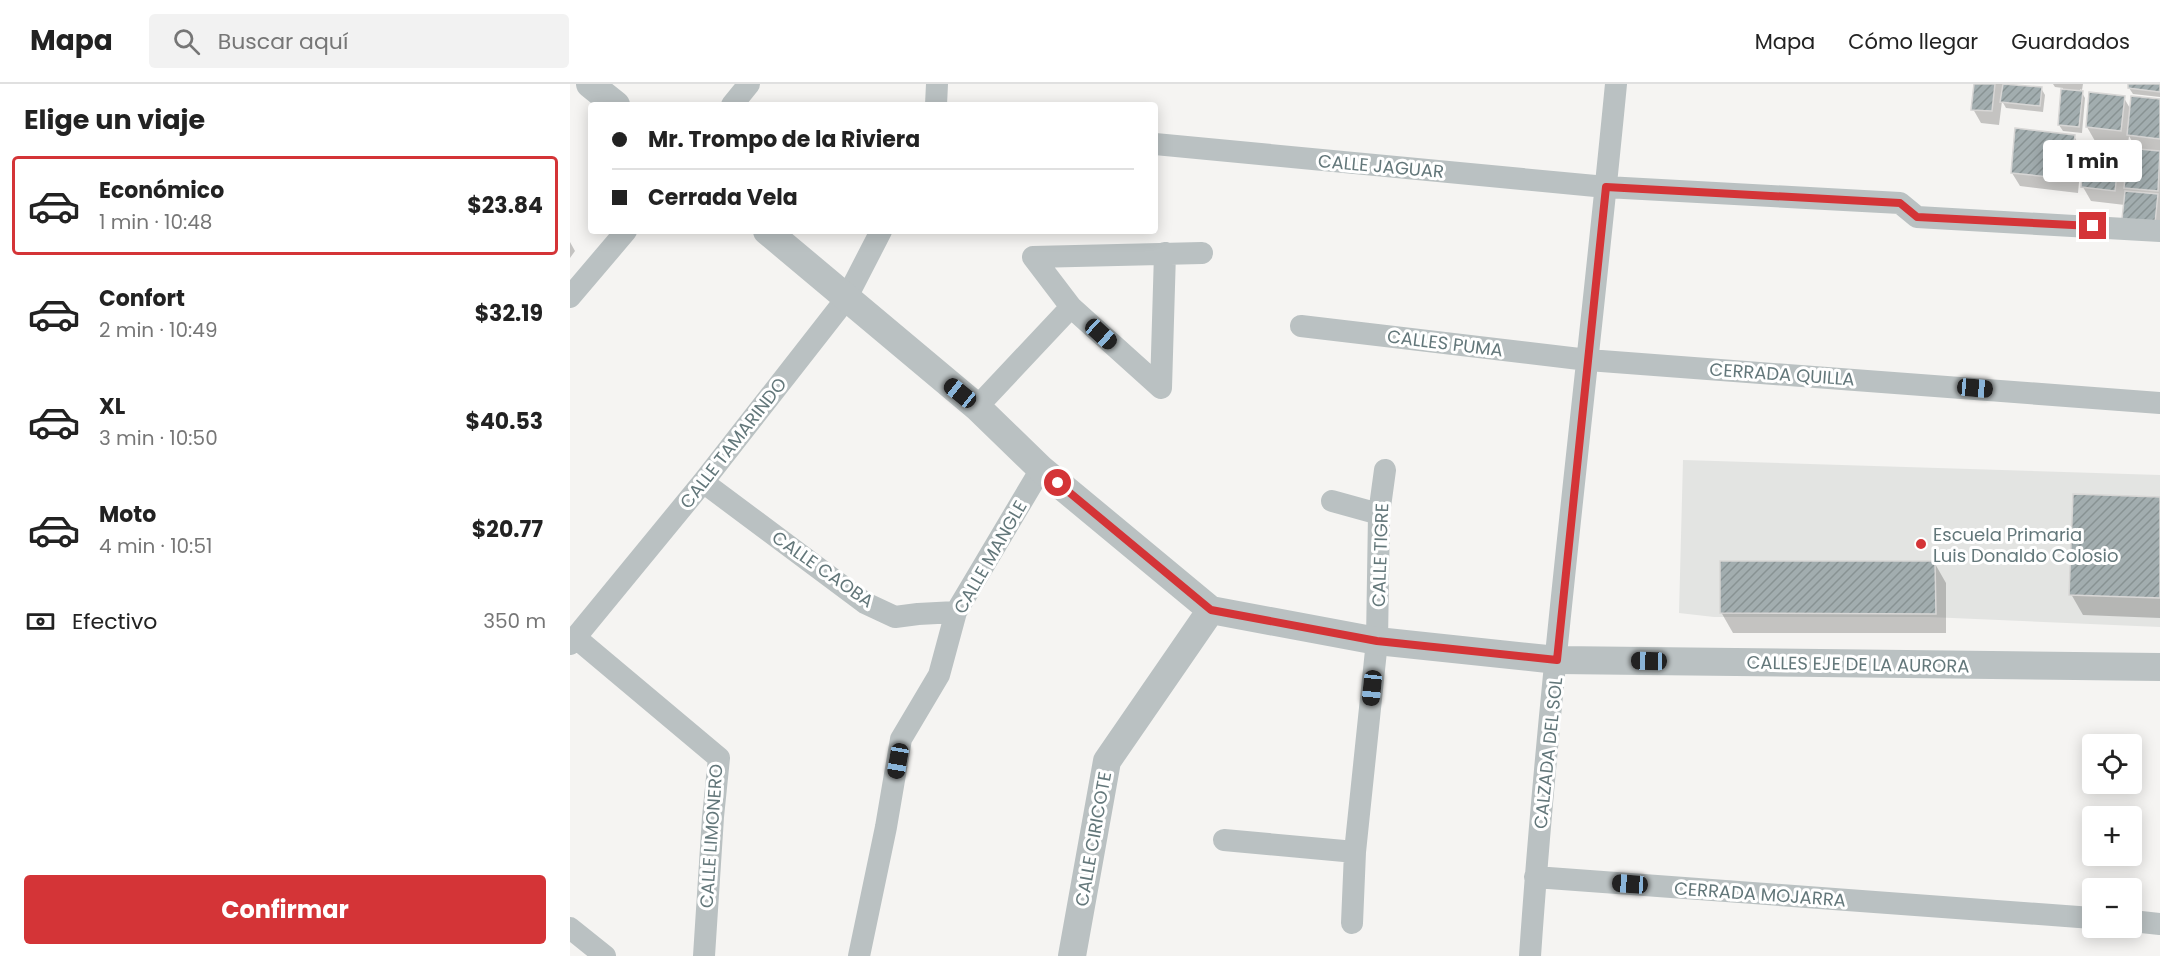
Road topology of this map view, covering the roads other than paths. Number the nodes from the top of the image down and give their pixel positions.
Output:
1 (590, 84) edge
2 (749, 84) edge
3 (937, 84) edge
4 (1616, 84) edge
5 (612, 102) edge
6 (734, 102) edge
7 (936, 102) edge
8 (1158, 144) edge
9 (1606, 187) junction
10 (2160, 231) edge
11 (623, 234) edge
12 (770, 234) edge
13 (879, 234) edge
14 (1165, 253) junction
15 (1202, 253) dead end
16 (570, 297) edge
17 (846, 299) junction
18 (1071, 307) junction
19 (1301, 326) dead end
20 (1588, 360) junction
21 (2160, 404) edge
22 (977, 407) junction
23 (1041, 469) junction
24 (1385, 470) dead end
25 (703, 482) junction
26 (1332, 501) dead end
27 (1379, 514) junction
28 (1211, 610) junction
29 (956, 612) junction
30 (573, 641) edge
31 (1377, 641) junction
32 (1557, 660) junction
33 (2160, 667) edge
34 (1224, 840) dead end
35 (1354, 852) junction
36 (1535, 877) junction
37 (2082, 917) edge
38 (2142, 922) edge
39 (1352, 923) dead end
40 (2160, 924) edge
41 (570, 928) edge
42 (605, 956) edge
43 (704, 956) edge
44 (859, 956) edge
45 (1072, 956) edge
46 (1530, 956) edge

1 - 5 street
2 - 6 street
3 - 7 street
4 - 9 street, CALZADA DEL SOL
8 - 9 street, CALLE JAGUAR
9 - 10 street, CALLE JAGUAR
9 - 20 street, CALZADA DEL SOL
11 - 16 street
12 - 17 street
13 - 17 street, CALLE TAMARINDO
14 - 15 street
14 - 18 street
14 - 18 street
17 - 22 street
17 - 25 street, CALLE TAMARINDO
18 - 22 street
19 - 20 street, CALLES PUMA
20 - 21 street, CERRADA QUILLA
20 - 32 street, CALZADA DEL SOL
22 - 23 street
23 - 28 street
23 - 29 street, CALLE MANGLE
24 - 27 street, CALLE TIGRE
25 - 29 street, CALLE CAOBA
25 - 30 street, CALLE TAMARINDO
26 - 27 street
27 - 31 street, CALLE TIGRE
28 - 31 street, CALLES EJE DE LA AURORA
28 - 45 street, CALLE CIRICOTE
29 - 44 street, CALLE MANGLE
30 - 43 street, CALLE LIMONERO
31 - 32 street, CALLES EJE DE LA AURORA
31 - 35 street, CALLE TIGRE
32 - 33 street, CALLES EJE DE LA AURORA
32 - 36 street, CALZADA DEL SOL
34 - 35 street
35 - 39 street, CALLE TIGRE
36 - 37 street, CERRADA MOJARRA
36 - 46 street, CALZADA DEL SOL
38 - 40 street
41 - 42 street

